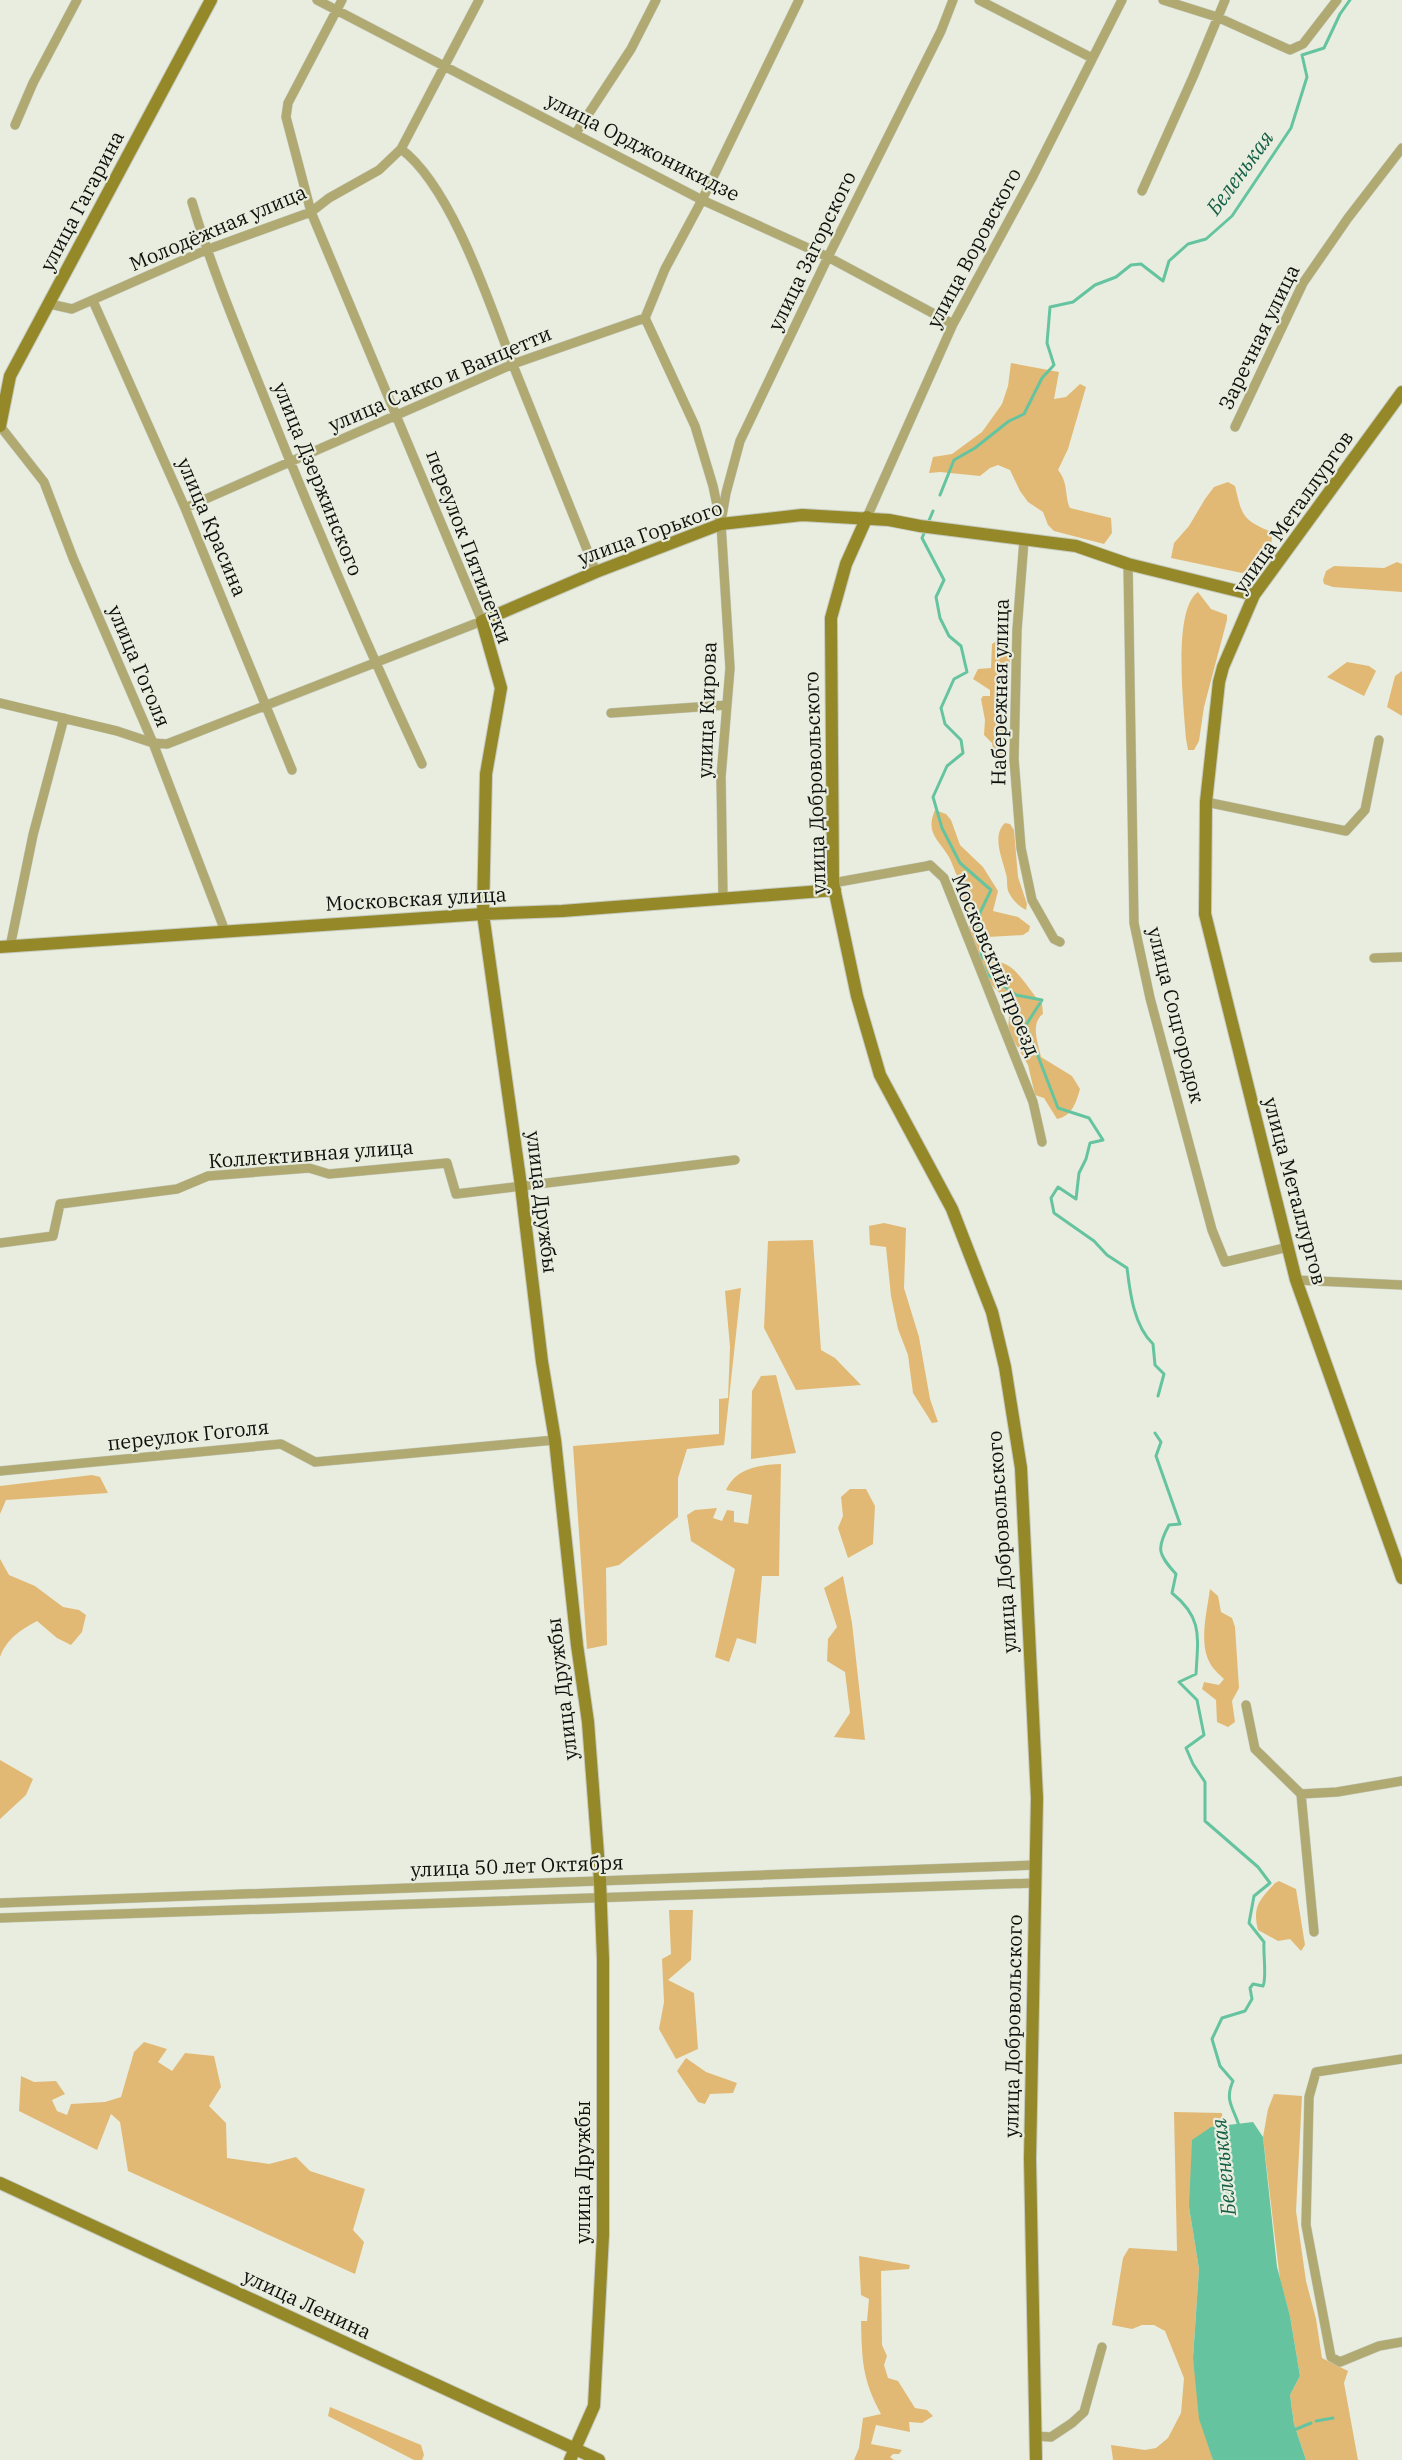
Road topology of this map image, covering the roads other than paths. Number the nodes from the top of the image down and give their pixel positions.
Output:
1 (77, 0) edge
2 (211, 0) edge
3 (317, 0) edge
4 (342, 0) edge
5 (479, 0) edge
6 (656, 0) edge
7 (799, 0) edge
8 (953, 0) edge
9 (979, 0) edge
10 (1122, 0) edge
11 (1163, 0) edge
12 (1225, 0) edge
13 (1337, 0) edge
14 (336, 11) junction
15 (1217, 17) junction
16 (1092, 58) junction
17 (444, 67) junction
18 (15, 125) dead end
19 (576, 132) junction
20 (1402, 148) edge
21 (401, 149) junction
22 (1142, 191) dead end
23 (702, 200) junction
24 (192, 202) dead end
25 (311, 212) junction
26 (206, 250) junction
27 (828, 257) junction
28 (93, 301) junction
29 (50, 304) junction
30 (645, 318) junction
31 (953, 324) junction
32 (513, 364) junction
33 (1402, 392) edge
34 (396, 417) junction
35 (0, 426) edge
36 (1235, 427) dead end
37 (290, 462) junction
38 (185, 508) junction
39 (867, 517) junction
40 (721, 524) junction
41 (1024, 540) junction
42 (1128, 564) junction
43 (596, 572) junction
44 (1254, 595) junction
45 (482, 621) junction
46 (374, 662) junction
47 (0, 703) edge
48 (727, 705) junction
49 (266, 706) junction
50 (611, 713) dead end
51 (64, 718) junction
52 (1379, 740) dead end
53 (153, 743) junction
54 (422, 764) dead end
55 (292, 770) dead end
56 (1206, 802) junction
57 (834, 886) junction
58 (723, 898) junction
59 (483, 914) junction
60 (225, 931) junction
61 (1060, 942) dead end
62 (5, 947) edge
63 (1402, 957) edge
64 (1374, 958) dead end
65 (1042, 1142) dead end
66 (735, 1160) dead end
67 (521, 1186) junction
68 (0, 1242) edge
69 (1288, 1247) junction
70 (1296, 1280) junction
71 (1402, 1285) edge
72 (555, 1440) junction
73 (0, 1471) edge
74 (1402, 1578) edge
75 (1246, 1705) dead end
76 (1402, 1781) edge
77 (1301, 1794) junction
78 (1036, 1865) junction
79 (600, 1881) junction
80 (1035, 1883) junction
81 (601, 1898) junction
82 (0, 1903) edge
83 (0, 1918) edge
84 (1314, 1932) dead end
85 (1402, 2060) edge
86 (0, 2183) edge
87 (1402, 2342) edge
88 (1102, 2347) dead end
89 (1035, 2436) junction
90 (572, 2455) edge
91 (599, 2460) edge
92 (1036, 2460) edge

1 - 18 street
2 - 29 street, улица Гагарина
3 - 14 street, улица Орджоникидзе
4 - 14 street, переулок Пятилетки
5 - 17 street, Молодёжная улица
6 - 19 street
7 - 23 street
8 - 27 street, улица Загорского
9 - 16 street
10 - 16 street, улица Воровского
11 - 15 street
12 - 15 street
13 - 15 street
14 - 17 street, улица Орджоникидзе
14 - 25 street, переулок Пятилетки
15 - 22 street
16 - 31 street, улица Воровского
17 - 19 street, улица Орджоникидзе
17 - 21 street, Молодёжная улица
19 - 23 street, улица Орджоникидзе
20 - 36 street, Заречная улица
21 - 25 street, Молодёжная улица
21 - 32 street
23 - 27 street, улица Орджоникидзе
23 - 30 street
24 - 26 street, улица Дзержинского
25 - 26 street, Молодёжная улица
25 - 34 street, переулок Пятилетки
26 - 28 street, Молодёжная улица
26 - 37 street, улица Дзержинского
27 - 31 street, улица Орджоникидзе
27 - 40 street, улица Загорского
28 - 29 street, Молодёжная улица
28 - 38 street, улица Красина
29 - 35 street, улица Гагарина
30 - 32 street, улица Сакко и Ванцетти
30 - 40 street
31 - 39 street, улица Воровского
32 - 34 street, улица Сакко и Ванцетти
32 - 43 street
33 - 44 street, улица Металлургов
34 - 37 street, улица Сакко и Ванцетти
34 - 45 street, переулок Пятилетки
35 - 53 street, улица Гоголя
37 - 38 street, улица Сакко и Ванцетти
37 - 46 street, улица Дзержинского
38 - 49 street, улица Красина
39 - 40 street, улица Горького
39 - 41 street, улица Горького
39 - 57 street, улица Добровольского
40 - 43 street, улица Горького
40 - 48 street, улица Кирова
41 - 42 street, улица Горького
41 - 61 street, Набережная улица
42 - 44 street, улица Горького
42 - 69 street, улица Соцгородок
43 - 45 street, улица Горького
44 - 56 street, улица Металлургов
45 - 46 street, улица Горького
45 - 59 street, переулок Пятилетки
46 - 49 street, улица Горького
46 - 54 street, улица Дзержинского
47 - 51 street
48 - 50 street
48 - 58 street, улица Кирова
49 - 53 street, улица Горького
49 - 55 street, улица Красина
51 - 53 street
51 - 62 street
52 - 56 street
53 - 60 street, улица Гоголя
56 - 69 street, улица Металлургов
57 - 58 street, Московская улица
57 - 65 street, Московский проезд
57 - 78 street, улица Добровольского
58 - 59 street, Московская улица
59 - 60 street, Московская улица
59 - 67 street, улица Дружбы
60 - 62 street, Московская улица
63 - 64 street
66 - 67 street, Коллективная улица
67 - 68 street, Коллективная улица
67 - 72 street, улица Дружбы
69 - 70 street, улица Металлургов
70 - 71 street
70 - 74 street, улица Металлургов
72 - 73 street, переулок Гоголя
72 - 79 street, улица Дружбы
75 - 77 street
76 - 77 street
77 - 84 street
78 - 79 street, улица 50 лет Октября
78 - 80 street, улица Добровольского
79 - 81 street, улица Дружбы
79 - 82 street, улица 50 лет Октября
80 - 81 street, улица 50 лет Октября
80 - 89 street, улица Добровольского
81 - 83 street, улица 50 лет Октября
81 - 90 street, улица Дружбы
85 - 87 street
86 - 90 street, улица Ленина
88 - 89 street
89 - 92 street, улица Добровольского
90 - 91 street, улица Ленина

